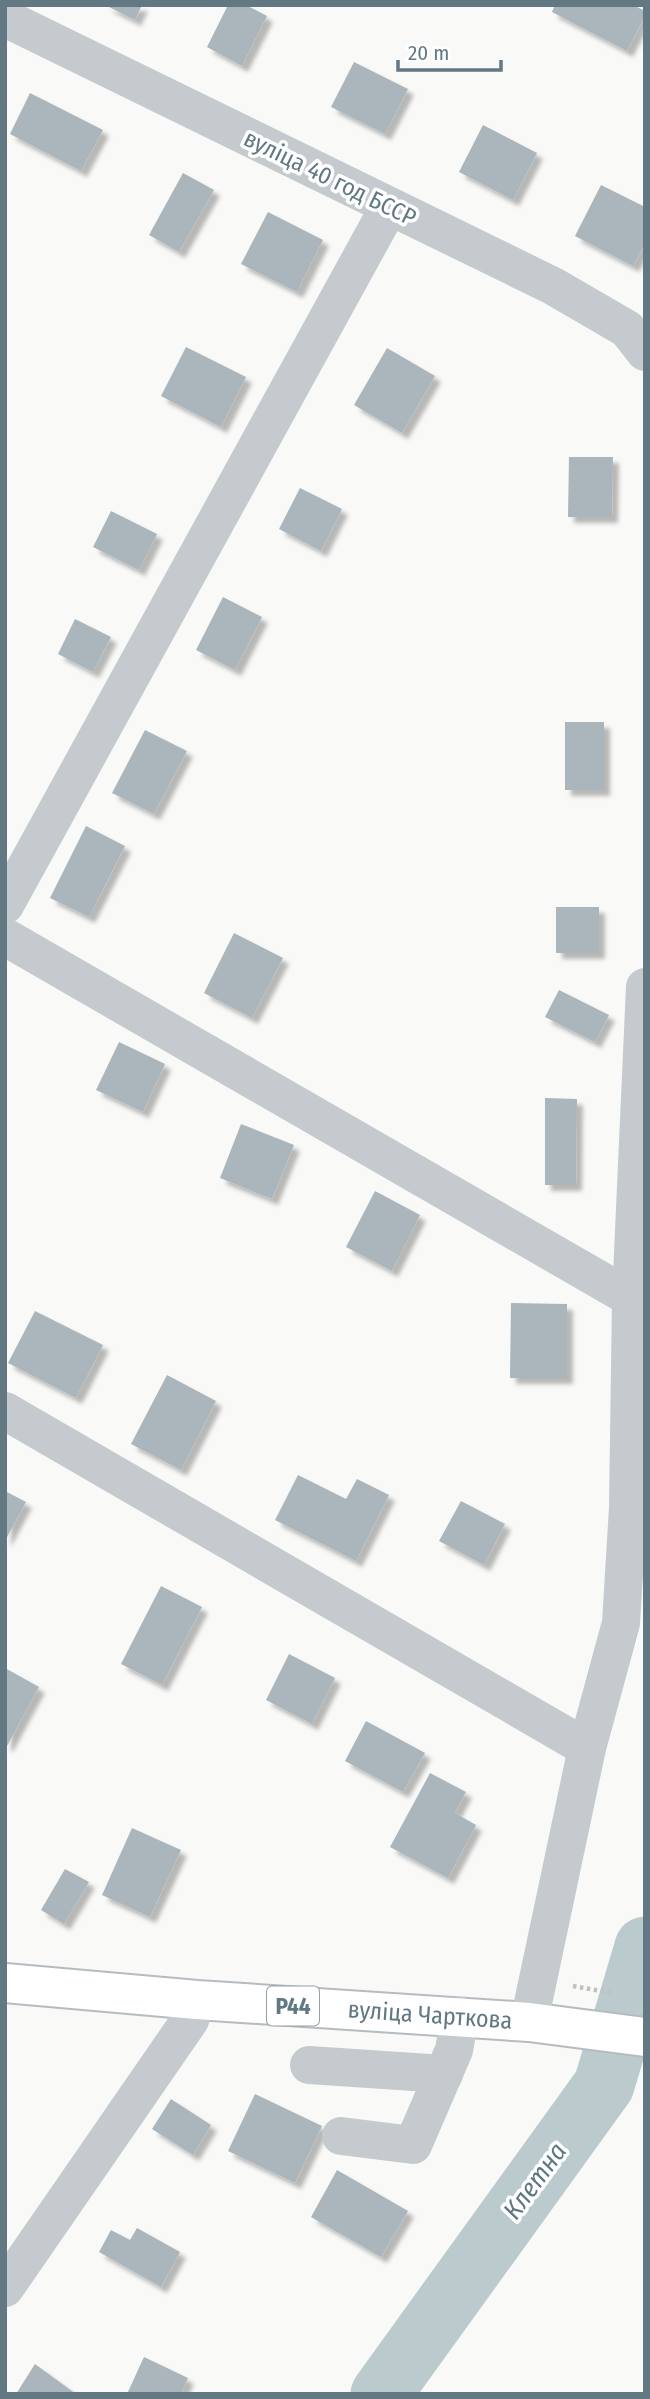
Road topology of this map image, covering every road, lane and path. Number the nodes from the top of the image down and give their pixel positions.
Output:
1 (12, 5) edge
2 (5, 17) edge
3 (389, 207) junction
4 (645, 352) edge
5 (5, 905) edge
6 (5, 937) edge
7 (645, 987) edge
8 (631, 1298) junction
9 (5, 1411) edge
10 (587, 1748) junction
11 (5, 1983) edge
12 (197, 2000) junction
13 (460, 2017) junction
14 (529, 2022) junction
15 (645, 2037) edge
16 (309, 2064) dead end
17 (444, 2074) junction
18 (341, 2136) dead end
19 (5, 2288) edge

1 - 2 street
2 - 3 street, вуліца 40 год БССР
3 - 4 street, вуліца 40 год БССР
3 - 5 street
6 - 8 street
7 - 8 street
8 - 10 street
9 - 10 street
10 - 14 street
11 - 12 main road, вуліца Чарткова / Р44
12 - 13 main road, вуліца Чарткова / Р44
12 - 19 street
13 - 14 main road, вуліца Чарткова / Р44
13 - 17 street
14 - 15 main road, вуліца Чарткова / Р44
16 - 17 street
17 - 18 street

